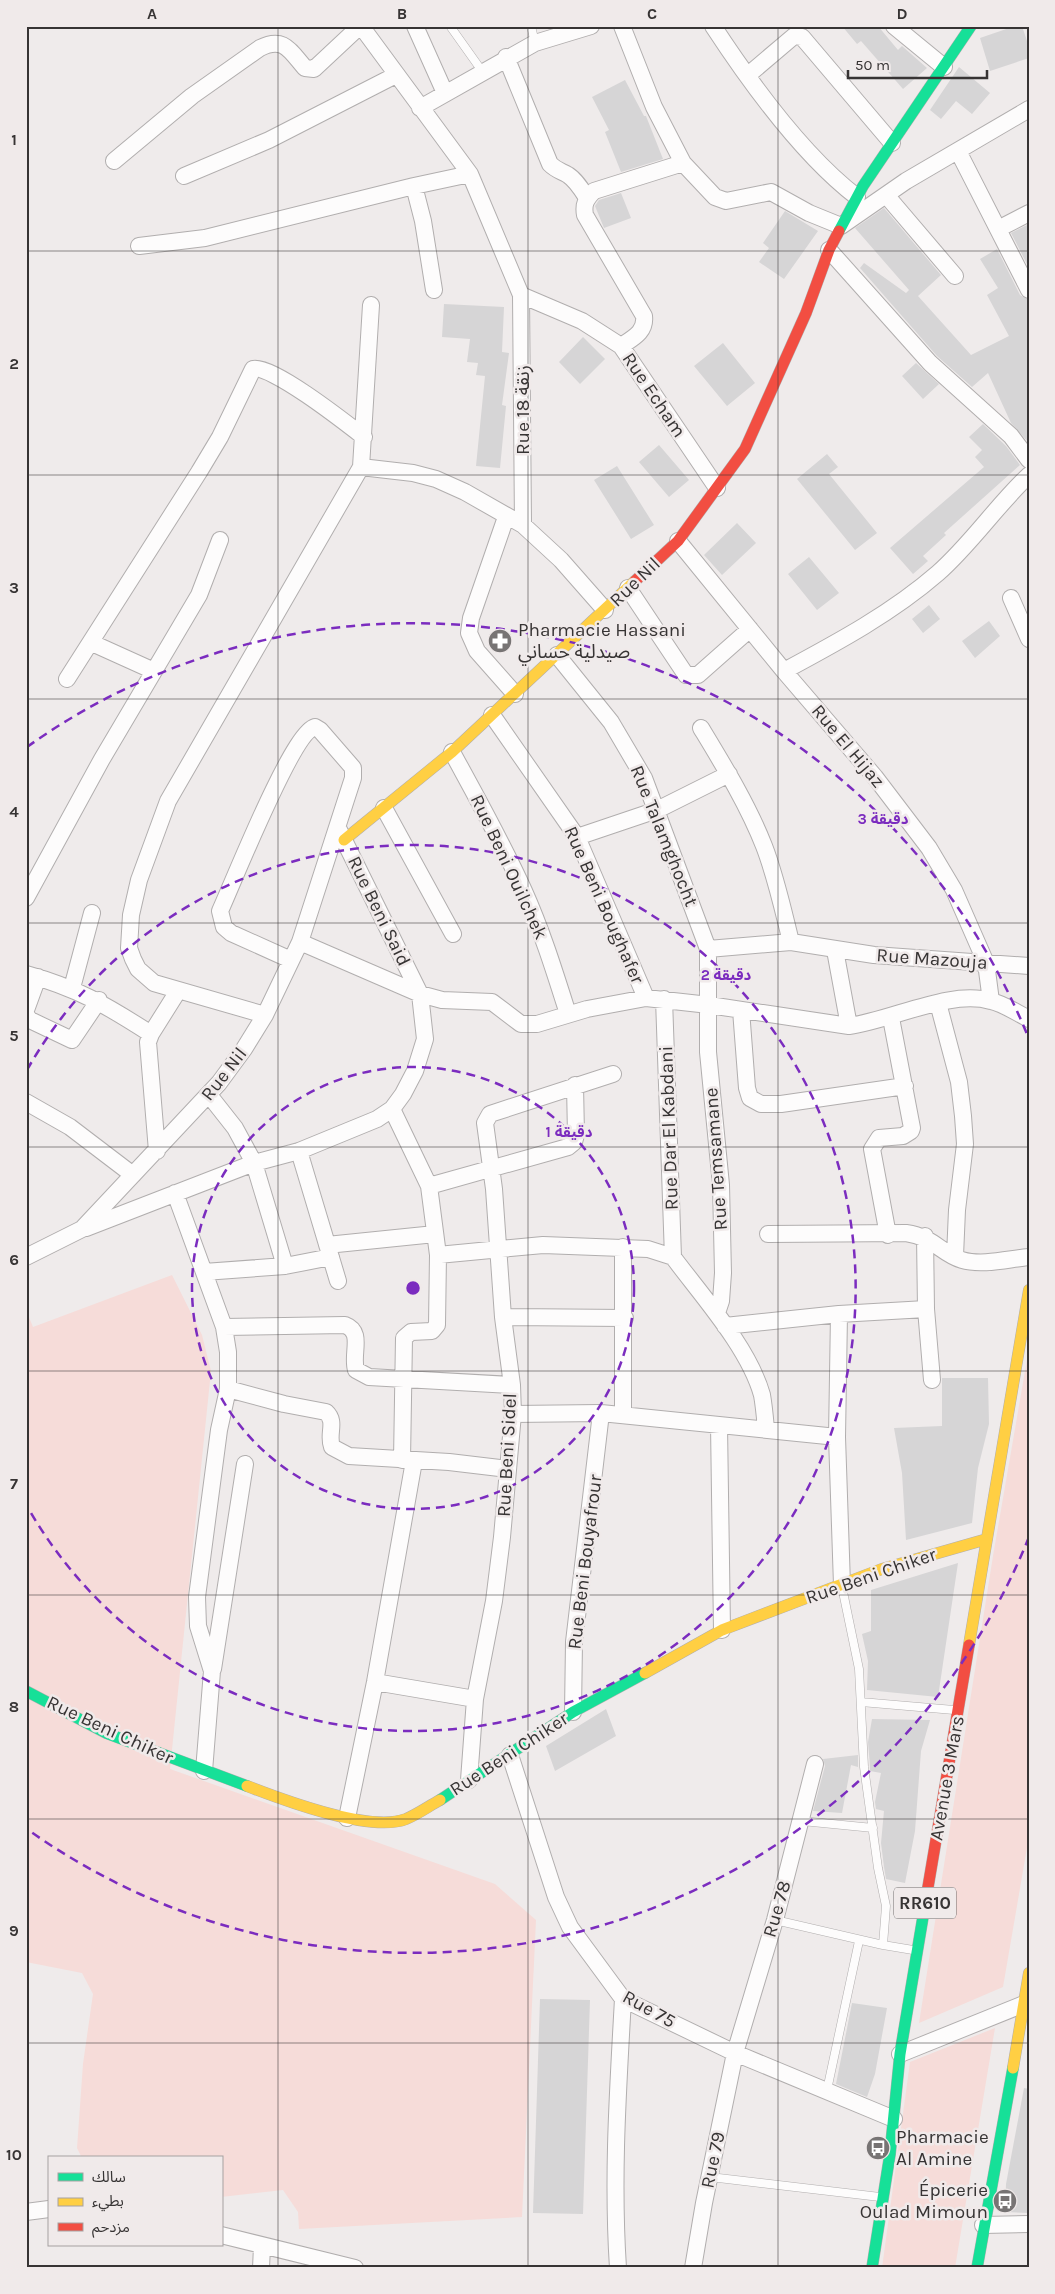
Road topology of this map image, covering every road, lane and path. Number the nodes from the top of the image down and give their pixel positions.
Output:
1 (361, 26) edge
2 (415, 26) edge
3 (450, 26) edge
4 (531, 26) edge
5 (591, 26) edge
6 (622, 26) edge
7 (713, 26) edge
8 (894, 26) edge
9 (971, 26) edge
10 (535, 42) junction
11 (506, 58) junction
12 (944, 67) junction
13 (482, 71) junction
14 (748, 75) junction
15 (396, 76) junction
16 (445, 93) junction
17 (420, 108) junction
18 (1029, 109) edge
19 (892, 143) junction
20 (958, 151) junction
21 (114, 161) dead end
22 (684, 163) junction
23 (470, 174) junction
24 (184, 176) dead end
25 (414, 186) junction
26 (886, 195) junction
27 (857, 196) junction
28 (587, 198) junction
29 (1029, 213) edge
30 (841, 226) junction
31 (998, 229) junction
32 (139, 246) dead end
33 (829, 250) junction
34 (955, 276) dead end
35 (434, 290) dead end
36 (1029, 290) edge
37 (521, 295) junction
38 (371, 305) dead end
39 (621, 346) junction
40 (364, 437) junction
41 (1029, 460) edge
42 (361, 467) junction
43 (1029, 475) edge
44 (717, 488) junction
45 (506, 517) junction
46 (523, 525) junction
47 (220, 540) dead end
48 (678, 541) junction
49 (628, 588) junction
50 (1011, 598) dead end
51 (606, 610) junction
52 (750, 629) junction
53 (1029, 639) edge
54 (92, 643) junction
55 (557, 655) junction
56 (154, 670) junction
57 (784, 671) junction
58 (67, 679) dead end
59 (515, 694) junction
60 (492, 715) junction
61 (701, 728) dead end
62 (452, 752) junction
63 (729, 774) junction
64 (384, 808) junction
65 (657, 810) junction
66 (341, 834) junction
67 (577, 836) junction
68 (28, 892) edge
69 (92, 913) dead end
70 (453, 934) dead end
71 (300, 942) junction
72 (791, 942) junction
73 (708, 949) junction
74 (835, 950) junction
75 (291, 960) junction
76 (986, 963) junction
77 (1029, 966) edge
78 (32, 975) edge
79 (72, 988) junction
80 (178, 991) junction
81 (420, 994) junction
82 (646, 998) junction
83 (664, 999) junction
84 (98, 1000) junction
85 (991, 1001) junction
86 (938, 1003) junction
87 (708, 1005) junction
88 (26, 1010) edge
89 (741, 1010) junction
90 (568, 1014) junction
91 (26, 1015) edge
92 (265, 1015) junction
93 (891, 1018) junction
94 (1029, 1020) edge
95 (849, 1026) junction
96 (151, 1034) junction
97 (614, 1074) dead end
98 (575, 1085) junction
99 (905, 1086) junction
100 (209, 1095) junction
101 (26, 1102) edge
102 (392, 1109) junction
103 (157, 1151) junction
104 (299, 1151) junction
105 (254, 1163) junction
106 (492, 1169) junction
107 (133, 1175) junction
108 (429, 1186) junction
109 (175, 1193) junction
110 (82, 1229) junction
111 (435, 1234) junction
112 (768, 1234) dead end
113 (888, 1235) junction
114 (925, 1236) junction
115 (623, 1247) junction
116 (500, 1248) junction
117 (329, 1251) junction
118 (438, 1254) junction
119 (955, 1256) junction
120 (26, 1257) edge
121 (673, 1257) junction
122 (1029, 1257) edge
123 (285, 1266) junction
124 (204, 1272) junction
125 (338, 1281) dead end
126 (1029, 1290) edge
127 (926, 1309) junction
128 (839, 1314) junction
129 (503, 1317) junction
130 (625, 1318) junction
131 (721, 1320) junction
132 (224, 1327) junction
133 (932, 1380) dead end
134 (405, 1381) junction
135 (512, 1385) junction
136 (228, 1389) junction
137 (601, 1413) junction
138 (513, 1414) junction
139 (624, 1415) junction
140 (719, 1425) junction
141 (766, 1429) junction
142 (837, 1437) junction
143 (408, 1461) junction
144 (245, 1464) dead end
145 (508, 1469) junction
146 (987, 1539) junction
147 (842, 1586) junction
148 (722, 1630) junction
149 (212, 1671) junction
150 (375, 1682) junction
151 (26, 1691) edge
152 (475, 1699) junction
153 (861, 1702) junction
154 (959, 1711) junction
155 (573, 1712) junction
156 (510, 1754) junction
157 (815, 1764) dead end
158 (204, 1771) junction
159 (469, 1780) junction
160 (347, 1818) junction
161 (802, 1821) junction
162 (874, 1828) junction
163 (775, 1920) junction
164 (859, 1941) junction
165 (883, 1945) junction
166 (917, 1951) junction
167 (1029, 1973) edge
168 (623, 1999) junction
169 (1026, 2004) edge
170 (735, 2053) junction
171 (900, 2054) junction
172 (827, 2090) junction
173 (894, 2119) junction
174 (710, 2177) junction
175 (882, 2197) junction
176 (48, 2209) edge
177 (26, 2212) edge
178 (983, 2224) junction
179 (1029, 2224) edge
180 (222, 2234) edge
181 (262, 2246) junction
182 (261, 2268) edge
183 (355, 2268) edge
184 (618, 2268) edge
185 (693, 2268) edge
186 (872, 2268) edge
187 (977, 2268) edge

1 - 15 street
1 - 21 street
2 - 16 street
3 - 13 lane
4 - 10 lane
5 - 10 street
6 - 22 street
7 - 14 street
8 - 12 street
9 - 12 street, Rue Nil
10 - 11 street
11 - 13 street
11 - 28 street
12 - 19 street, Rue Nil
13 - 16 street
14 - 19 street
14 - 27 street
15 - 17 street
15 - 24 street
16 - 17 street
17 - 23 street
18 - 20 street
19 - 27 street, Rue Nil
20 - 26 street
20 - 31 street
22 - 28 street
22 - 30 street
23 - 25 street
23 - 37 street
25 - 32 street
25 - 35 street
26 - 30 street
26 - 34 street
27 - 30 street, Rue Nil
28 - 39 street
29 - 31 street
30 - 33 street, Rue Nil
31 - 36 street
33 - 41 street
33 - 44 street, Rue Nil
37 - 39 street, Rue Echam
37 - 46 street, Rue 18 زنقة
38 - 40 street
39 - 44 street, Rue Echam
40 - 42 street
40 - 54 street
42 - 45 street
42 - 80 street
43 - 57 street
44 - 48 street, Rue Nil
45 - 46 street
45 - 59 street
46 - 51 street
47 - 56 street
48 - 49 street, Rue Nil
48 - 52 street, Rue El Hijaz
49 - 51 street, Rue Nil
49 - 52 street
50 - 53 street
51 - 55 street, Rue Nil
52 - 57 street, Rue El Hijaz
54 - 56 street
54 - 58 street
55 - 59 street, Rue Nil
55 - 65 street, Rue Talamghocht
56 - 68 street
57 - 76 street, Rue El Hijaz
59 - 60 street, Rue Nil
60 - 62 street, Rue Nil
60 - 67 street, Rue Beni Boughafer
61 - 63 street
62 - 64 street, Rue Nil
62 - 90 street, Rue Beni Ouilchek
63 - 65 street
63 - 72 street
64 - 66 street, Rue Nil
64 - 70 street
65 - 67 street
65 - 73 street, Rue Talamghocht
66 - 71 street, Rue Nil
66 - 75 street
66 - 81 street, Rue Beni Said
67 - 82 street, Rue Beni Boughafer
69 - 79 street
71 - 75 street, Rue Nil
71 - 81 street
72 - 73 street, Rue Mazouja
72 - 74 street, Rue Mazouja
73 - 87 street, Rue Temsamane
74 - 76 street, Rue Mazouja
74 - 95 street
75 - 92 street, Rue Nil
76 - 77 street, Rue Mazouja
76 - 85 street, Rue El Hijaz
78 - 79 street
78 - 88 street
79 - 84 street
80 - 92 street
80 - 96 street
81 - 90 street
81 - 102 street, Rue Beni Said
82 - 83 street
82 - 90 street
83 - 87 street
83 - 121 street, Rue Dar El Kabdani
84 - 91 street
84 - 96 street
85 - 86 street
85 - 94 street
86 - 93 street
86 - 119 street
87 - 89 street
87 - 131 street, Rue Temsamane
89 - 95 street
89 - 99 street
92 - 100 street, Rue Nil
93 - 95 street
93 - 99 street
96 - 103 street
97 - 98 street
98 - 106 street
98 - 106 street, Rue Beni Sidel
99 - 113 street
100 - 103 street, Rue Nil
100 - 105 street
101 - 107 street
102 - 104 street
102 - 108 street
103 - 107 street, Rue Nil
104 - 105 street
104 - 117 street
105 - 109 street
105 - 123 street
106 - 108 street
106 - 116 street, Rue Beni Sidel
107 - 110 street, Rue Nil
108 - 111 street
109 - 110 street
109 - 124 street
110 - 120 street, Rue Nil
111 - 117 street
111 - 118 street
112 - 113 street
113 - 114 street
114 - 119 street
114 - 127 street
115 - 116 street
115 - 121 street
115 - 130 street
116 - 118 street
116 - 129 street, Rue Beni Sidel
117 - 123 street
117 - 125 street
118 - 134 street
119 - 122 street
121 - 131 street
123 - 124 street
124 - 132 street
126 - 146 street, Avenue 3 Mars / RR610
127 - 128 street
127 - 133 street
128 - 131 street
128 - 142 street
129 - 130 street
129 - 135 street, Rue Beni Sidel
130 - 139 street
131 - 141 street
132 - 134 street
132 - 136 street
134 - 135 street
134 - 143 street
135 - 138 street, Rue Beni Sidel
136 - 143 street
136 - 149 street
137 - 138 street
137 - 139 street
137 - 155 street, Rue Beni Bouyafrour
138 - 145 street, Rue Beni Sidel
139 - 140 street
140 - 141 street
140 - 148 street
141 - 142 street
142 - 147 street
143 - 145 street
143 - 150 street
144 - 149 street
145 - 152 street, Rue Beni Sidel
146 - 147 street, Rue Beni Chiker
146 - 154 street, Avenue 3 Mars / RR610
147 - 148 street, Rue Beni Chiker
147 - 153 lane
148 - 155 street, Rue Beni Chiker
149 - 158 street
150 - 152 street
150 - 160 street
151 - 158 street, Rue Beni Chiker
152 - 159 street, Rue Beni Sidel
153 - 154 lane
153 - 162 lane
154 - 166 street, Avenue 3 Mars / RR610
155 - 156 street, Rue Beni Chiker
156 - 159 street, Rue Beni Chiker
156 - 168 street, Rue 75
157 - 161 street, Rue 78
158 - 160 street, Rue Beni Chiker
159 - 160 street, Rue Beni Chiker
161 - 162 lane
161 - 163 street, Rue 78
162 - 165 lane
163 - 164 lane
163 - 170 street, Rue 78
164 - 165 lane
164 - 172 lane
165 - 166 lane
166 - 171 street, Avenue 3 Mars / RR610
167 - 169 street
168 - 170 street, Rue 75
168 - 184 street
169 - 171 street
169 - 178 street
170 - 172 street, Rue 75
170 - 174 street, Rue 79
171 - 173 street, Avenue 3 Mars / RR610
172 - 173 street, Rue 75
173 - 175 street, Avenue 3 Mars / RR610
174 - 175 lane
174 - 185 street, Rue 79
175 - 186 street, Avenue 3 Mars / RR610
176 - 177 street
178 - 179 street
178 - 187 street
180 - 181 street
181 - 182 street
181 - 183 street

